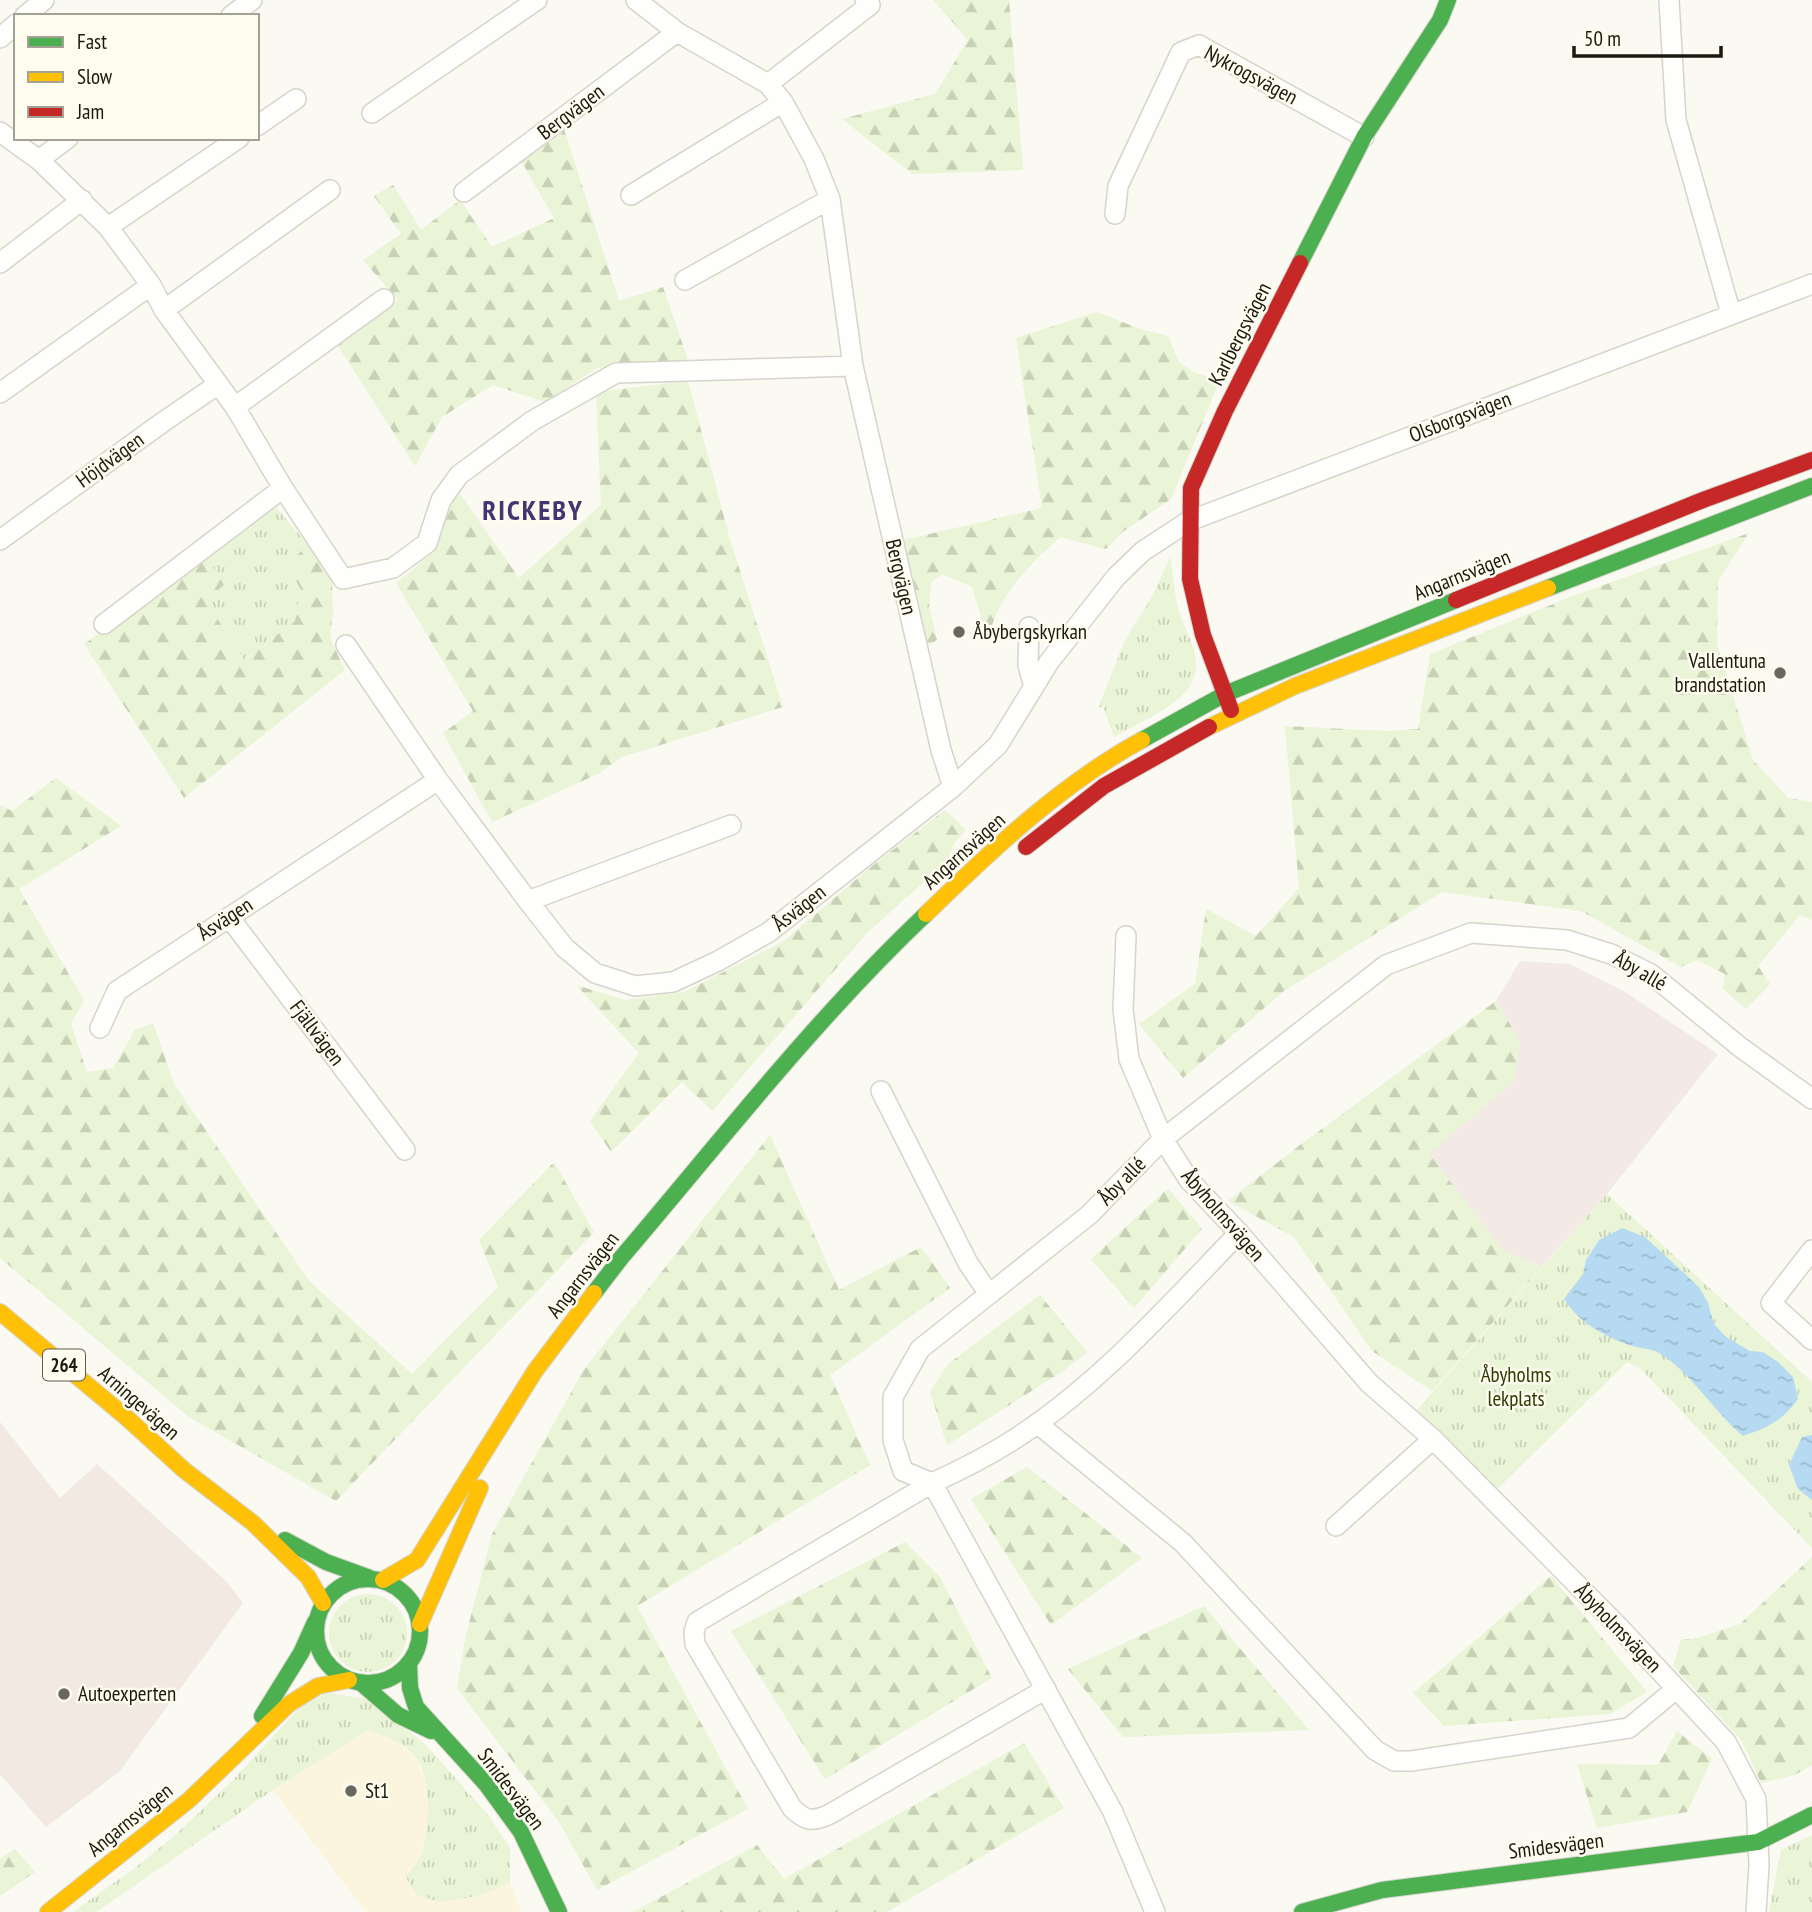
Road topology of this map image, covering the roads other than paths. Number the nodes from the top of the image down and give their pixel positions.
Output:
1 (44, 0) edge
2 (252, 0) edge
3 (537, 0) edge
4 (636, 0) edge
5 (864, 0) edge
6 (1448, 0) edge
7 (1668, 0) edge
8 (28, 14) edge
9 (234, 14) edge
10 (14, 26) edge
11 (677, 32) junction
12 (0, 38) edge
13 (768, 84) junction
14 (296, 99) dead end
15 (783, 102) junction
16 (372, 113) dead end
17 (259, 125) edge
18 (1364, 137) junction
19 (2, 138) edge
20 (65, 140) edge
21 (236, 140) edge
22 (39, 160) junction
23 (330, 190) dead end
24 (464, 192) dead end
25 (631, 195) dead end
26 (830, 199) junction
27 (82, 200) junction
28 (1115, 214) dead end
29 (108, 227) junction
30 (0, 263) edge
31 (685, 279) dead end
32 (1812, 284) edge
33 (151, 285) junction
34 (384, 299) dead end
35 (164, 310) junction
36 (1731, 314) junction
37 (853, 366) junction
38 (218, 385) junction
39 (0, 393) edge
40 (235, 407) junction
41 (155, 411) dead end
42 (1812, 460) edge
43 (1812, 486) edge
44 (283, 488) junction
45 (1189, 521) junction
46 (2, 538) edge
47 (104, 624) dead end
48 (1029, 627) dead end
49 (346, 645) dead end
50 (1034, 687) junction
51 (1224, 694) junction
52 (1233, 714) junction
53 (438, 779) junction
54 (953, 787) junction
55 (730, 825) dead end
56 (1010, 859) dead end
57 (527, 901) junction
58 (229, 917) junction
59 (935, 927) dead end
60 (1126, 936) dead end
61 (907, 955) dead end
62 (100, 1028) dead end
63 (812, 1057) dead end
64 (881, 1091) dead end
65 (1812, 1099) edge
66 (1163, 1139) junction
67 (405, 1150) dead end
68 (1239, 1233) junction
69 (1812, 1250) edge
70 (989, 1294) junction
71 (0, 1312) edge
72 (1812, 1340) edge
73 (1038, 1424) junction
74 (1433, 1439) junction
75 (932, 1483) junction
76 (253, 1523) junction
77 (1336, 1526) dead end
78 (377, 1579) junction
79 (323, 1603) junction
80 (316, 1622) junction
81 (420, 1623) junction
82 (409, 1664) junction
83 (355, 1682) junction
84 (1046, 1689) junction
85 (1676, 1689) junction
86 (440, 1735) junction
87 (235, 1755) junction
88 (1812, 1815) edge
89 (1758, 1842) junction
90 (48, 1912) edge
91 (559, 1912) edge
92 (1155, 1912) edge
93 (1302, 1912) edge
94 (1756, 1912) edge

1 - 8 street
2 - 9 street
3 - 16 street
4 - 11 street, Bergvägen
5 - 13 street
6 - 18 main road, Karlbergsvägen
7 - 36 street
10 - 12 street
11 - 13 street, Bergvägen
11 - 24 street, Bergvägen
13 - 15 street, Bergvägen
14 - 17 street
15 - 25 street
15 - 26 street, Bergvägen
18 - 28 street, Nykrogsvägen
18 - 45 main road, Karlbergsvägen
19 - 22 street
20 - 22 street
21 - 29 street
22 - 27 street
23 - 35 street
26 - 31 street
26 - 37 street, Bergvägen
27 - 29 street
27 - 30 street
29 - 33 street
32 - 36 street, Olsborgsvägen
33 - 35 street
33 - 39 street
34 - 40 street
35 - 38 street
36 - 45 street, Olsborgsvägen
37 - 44 street
37 - 54 street, Bergvägen
38 - 40 street
38 - 46 street, Höjdvägen
40 - 44 street
41 - 46 street, Höjdvägen
42 - 51 main road, Angarnsvägen
43 - 52 main road, Angarnsvägen
44 - 47 street
45 - 50 street, Åsvägen
45 - 51 main road, Karlbergsvägen
48 - 50 street
49 - 53 street, Åsvägen
50 - 54 street, Åsvägen
51 - 52 main road, Karlbergsvägen
51 - 78 main road, Angarnsvägen
52 - 56 main road, Angarnsvägen
53 - 57 street, Åsvägen
53 - 58 street, Åsvägen
54 - 57 street, Åsvägen
55 - 57 street
58 - 62 street, Åsvägen
58 - 67 street, Fjällvägen
59 - 61 main road
60 - 66 street, Åbyholmsvägen
63 - 81 main road, Angarnsvägen
64 - 70 street
65 - 66 street, Åby allé
66 - 68 street, Åbyholmsvägen
66 - 70 street, Åby allé
68 - 73 street
68 - 74 street, Åbyholmsvägen
69 - 72 street
70 - 75 street, Åby allé
71 - 76 main road, Arningevägen / 264
73 - 75 street
73 - 85 street
74 - 77 street
74 - 85 street, Åbyholmsvägen
75 - 84 street
75 - 84 street
76 - 78 main road, Arningevägen / 264
76 - 79 main road, Arningevägen / 264
78 - 79 main road
78 - 81 main road
79 - 80 main road
80 - 83 main road
80 - 87 main road, Angarnsvägen
81 - 82 main road
82 - 83 main road
82 - 86 main road, Smidesvägen
83 - 86 main road, Smidesvägen
83 - 87 main road, Angarnsvägen
84 - 92 street
85 - 89 street, Åbyholmsvägen
86 - 91 main road, Smidesvägen
87 - 90 main road, Angarnsvägen
88 - 89 main road, Smidesvägen
89 - 93 main road, Smidesvägen
89 - 94 street, Åbyholmsvägen

